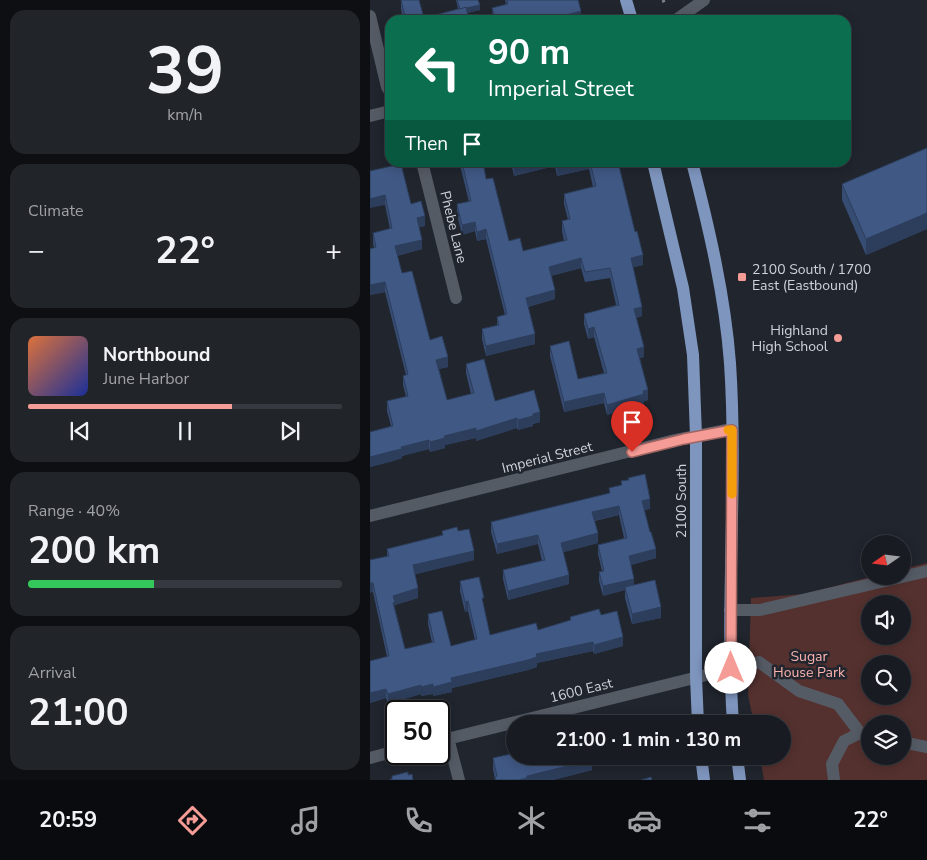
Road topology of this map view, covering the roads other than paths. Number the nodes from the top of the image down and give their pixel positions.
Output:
1 (626, 0) edge
2 (704, 0) edge
3 (630, 15) edge
4 (683, 15) edge
5 (370, 16) edge
6 (385, 76) edge
7 (385, 112) edge
8 (370, 116) edge
9 (423, 167) edge
10 (654, 167) edge
11 (693, 167) edge
12 (456, 298) dead end
13 (732, 430) junction
14 (696, 436) junction
15 (370, 516) edge
16 (927, 571) edge
17 (730, 610) junction
18 (731, 668) junction
19 (696, 677) junction
20 (698, 715) edge
21 (733, 715) edge
22 (861, 730) edge
23 (861, 735) edge
24 (450, 738) edge
25 (911, 744) edge
26 (927, 747) edge
27 (385, 754) edge
28 (450, 755) edge
29 (370, 758) edge
30 (702, 765) edge
31 (738, 765) edge
32 (459, 780) edge
33 (704, 780) edge
34 (740, 780) edge
35 (834, 780) edge

1 - 3 main road
2 - 4 street
5 - 6 street
7 - 8 street
9 - 12 street, Phebe Lane
10 - 14 main road, 2100 South
11 - 13 main road
13 - 14 street, Imperial Street
13 - 17 main road
14 - 15 street, Imperial Street
14 - 19 main road, 2100 South
16 - 17 street
17 - 18 main road
18 - 19 street, 1600 East
18 - 21 main road
18 - 22 street, 1600 East
19 - 20 main road, 2100 South
19 - 24 street, 1600 East
23 - 35 street
25 - 26 street
27 - 29 street
28 - 32 street
30 - 33 main road
31 - 34 main road

